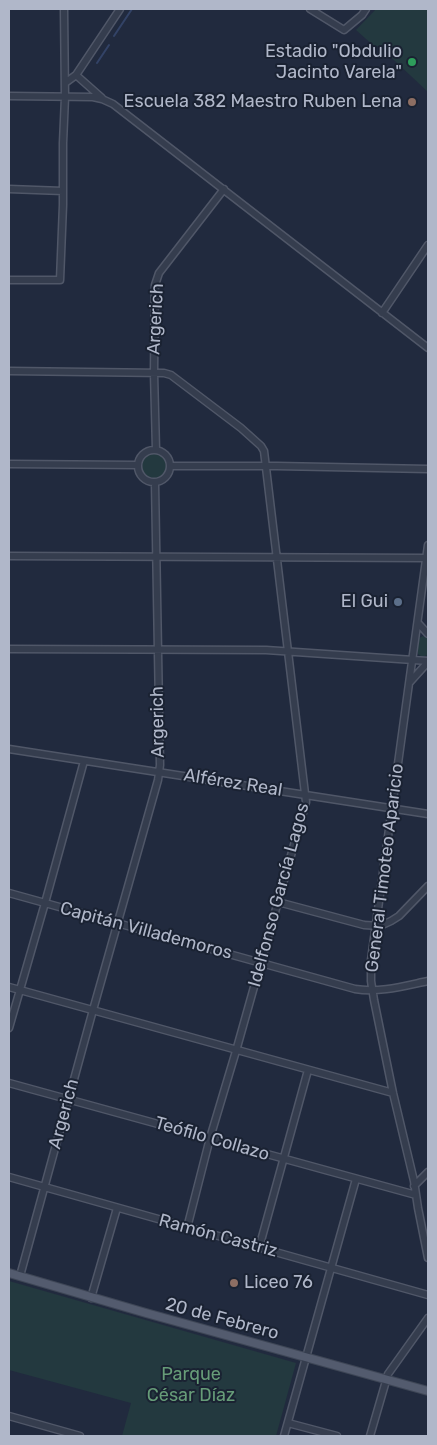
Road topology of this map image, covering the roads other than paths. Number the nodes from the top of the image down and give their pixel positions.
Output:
1 (64, 9) edge
2 (120, 9) edge
3 (310, 9) edge
4 (366, 9) edge
5 (76, 75) junction
6 (65, 83) junction
7 (9, 96) edge
8 (65, 97) junction
9 (102, 99) junction
10 (9, 189) edge
11 (224, 190) junction
12 (63, 191) junction
13 (428, 245) edge
14 (9, 280) edge
15 (382, 313) junction
16 (428, 348) edge
17 (9, 371) edge
18 (154, 373) junction
19 (156, 450) junction
20 (9, 464) edge
21 (138, 465) junction
22 (171, 466) junction
23 (265, 467) junction
24 (428, 468) edge
25 (155, 483) junction
26 (428, 545) edge
27 (9, 556) edge
28 (276, 557) junction
29 (156, 558) junction
30 (426, 558) junction
31 (418, 623) junction
32 (428, 634) edge
33 (9, 648) edge
34 (157, 648) junction
35 (287, 651) junction
36 (413, 660) junction
37 (428, 661) edge
38 (409, 683) junction
39 (9, 749) edge
40 (84, 761) junction
41 (160, 772) junction
42 (306, 795) junction
43 (392, 808) junction
44 (428, 814) edge
45 (428, 886) edge
46 (9, 893) edge
47 (278, 902) junction
48 (45, 903) junction
49 (118, 924) junction
50 (375, 926) junction
51 (261, 962) junction
52 (428, 981) edge
53 (9, 987) edge
54 (20, 990) junction
55 (373, 991) junction
56 (93, 1010) junction
57 (9, 1028) edge
58 (236, 1051) junction
59 (308, 1070) junction
60 (9, 1083) edge
61 (393, 1093) junction
62 (68, 1099) junction
63 (210, 1138) junction
64 (283, 1159) junction
65 (428, 1172) edge
66 (9, 1177) edge
67 (356, 1179) junction
68 (414, 1186) junction
69 (44, 1188) junction
70 (416, 1195) junction
71 (117, 1208) junction
72 (186, 1228) junction
73 (259, 1248) junction
74 (428, 1258) edge
75 (331, 1267) junction
76 (9, 1273) edge
77 (20, 1276) junction
78 (428, 1295) edge
79 (92, 1298) junction
80 (428, 1318) edge
81 (306, 1357) junction
82 (386, 1379) junction
83 (428, 1392) edge
84 (9, 1416) edge
85 (288, 1423) junction
86 (80, 1436) edge
87 (284, 1436) edge
88 (337, 1436) edge
89 (370, 1436) edge

1 - 6 street
2 - 5 street
3 - 4 street
5 - 6 street
5 - 9 street
6 - 8 street
7 - 8 street
8 - 9 street
8 - 12 street
9 - 11 street
10 - 12 street
11 - 15 street
11 - 18 street, Argerich
12 - 14 street
13 - 15 street
15 - 16 street
17 - 18 street, Idelfonso García Lagos
18 - 19 street, Argerich
18 - 23 street, Idelfonso García Lagos
19 - 21 street
19 - 22 street
20 - 21 street
21 - 25 street
22 - 23 street
22 - 25 street
23 - 24 street
23 - 28 street, Idelfonso García Lagos
25 - 29 street, Argerich
26 - 30 street, General Timoteo Aparicio
27 - 29 street
28 - 29 street
28 - 30 street
28 - 35 street, Idelfonso García Lagos
29 - 34 street, Argerich
30 - 31 street, General Timoteo Aparicio
31 - 32 street
31 - 36 street, General Timoteo Aparicio
33 - 34 street
34 - 35 street
34 - 41 street, Argerich
35 - 36 street
35 - 42 street, Idelfonso García Lagos
36 - 37 street
36 - 38 street, General Timoteo Aparicio
37 - 38 street
38 - 43 street, General Timoteo Aparicio
39 - 40 street, Alférez Real
40 - 41 street, Alférez Real
40 - 48 street
41 - 42 street, Alférez Real
41 - 49 street, Argerich
42 - 43 street, Alférez Real
42 - 47 street, Idelfonso García Lagos
43 - 44 street, Alférez Real
43 - 50 street, General Timoteo Aparicio
45 - 50 street
46 - 48 street, Capitán Villademoros
47 - 50 street
47 - 51 street, Idelfonso García Lagos
48 - 49 street, Capitán Villademoros
48 - 54 street
49 - 51 street, Capitán Villademoros
49 - 56 street, Argerich
50 - 55 street, General Timoteo Aparicio
51 - 55 street, Capitán Villademoros
51 - 58 street, Idelfonso García Lagos
52 - 55 street, Capitán Villademoros
53 - 54 street
54 - 56 street
54 - 57 street
55 - 61 street, General Timoteo Aparicio
56 - 58 street
56 - 62 street, Argerich
58 - 59 street
58 - 63 street, Idelfonso García Lagos
59 - 61 street
59 - 64 street
60 - 62 street, Teófilo Collazo
61 - 68 street, General Timoteo Aparicio
62 - 63 street, Teófilo Collazo
62 - 69 street, Argerich
63 - 64 street, Teófilo Collazo
63 - 72 street, Idelfonso García Lagos
64 - 67 street, Teófilo Collazo
64 - 73 street
65 - 68 street
66 - 69 street, Ramón Castriz
67 - 70 street, Teófilo Collazo
67 - 75 street
68 - 70 street, General Timoteo Aparicio
69 - 71 street, Ramón Castriz
69 - 77 street, Argerich
70 - 74 street, General Timoteo Aparicio
71 - 72 street, Ramón Castriz
71 - 79 street
72 - 73 street, Ramón Castriz
73 - 75 street, Ramón Castriz
75 - 78 street, Ramón Castriz
75 - 81 street
76 - 77 main road, 20 de Febrero
77 - 79 main road, 20 de Febrero
79 - 81 main road, 20 de Febrero
80 - 82 street
81 - 82 main road, 20 de Febrero
81 - 85 street
82 - 83 main road, 20 de Febrero
82 - 89 street
84 - 86 street
85 - 87 street
85 - 88 street

